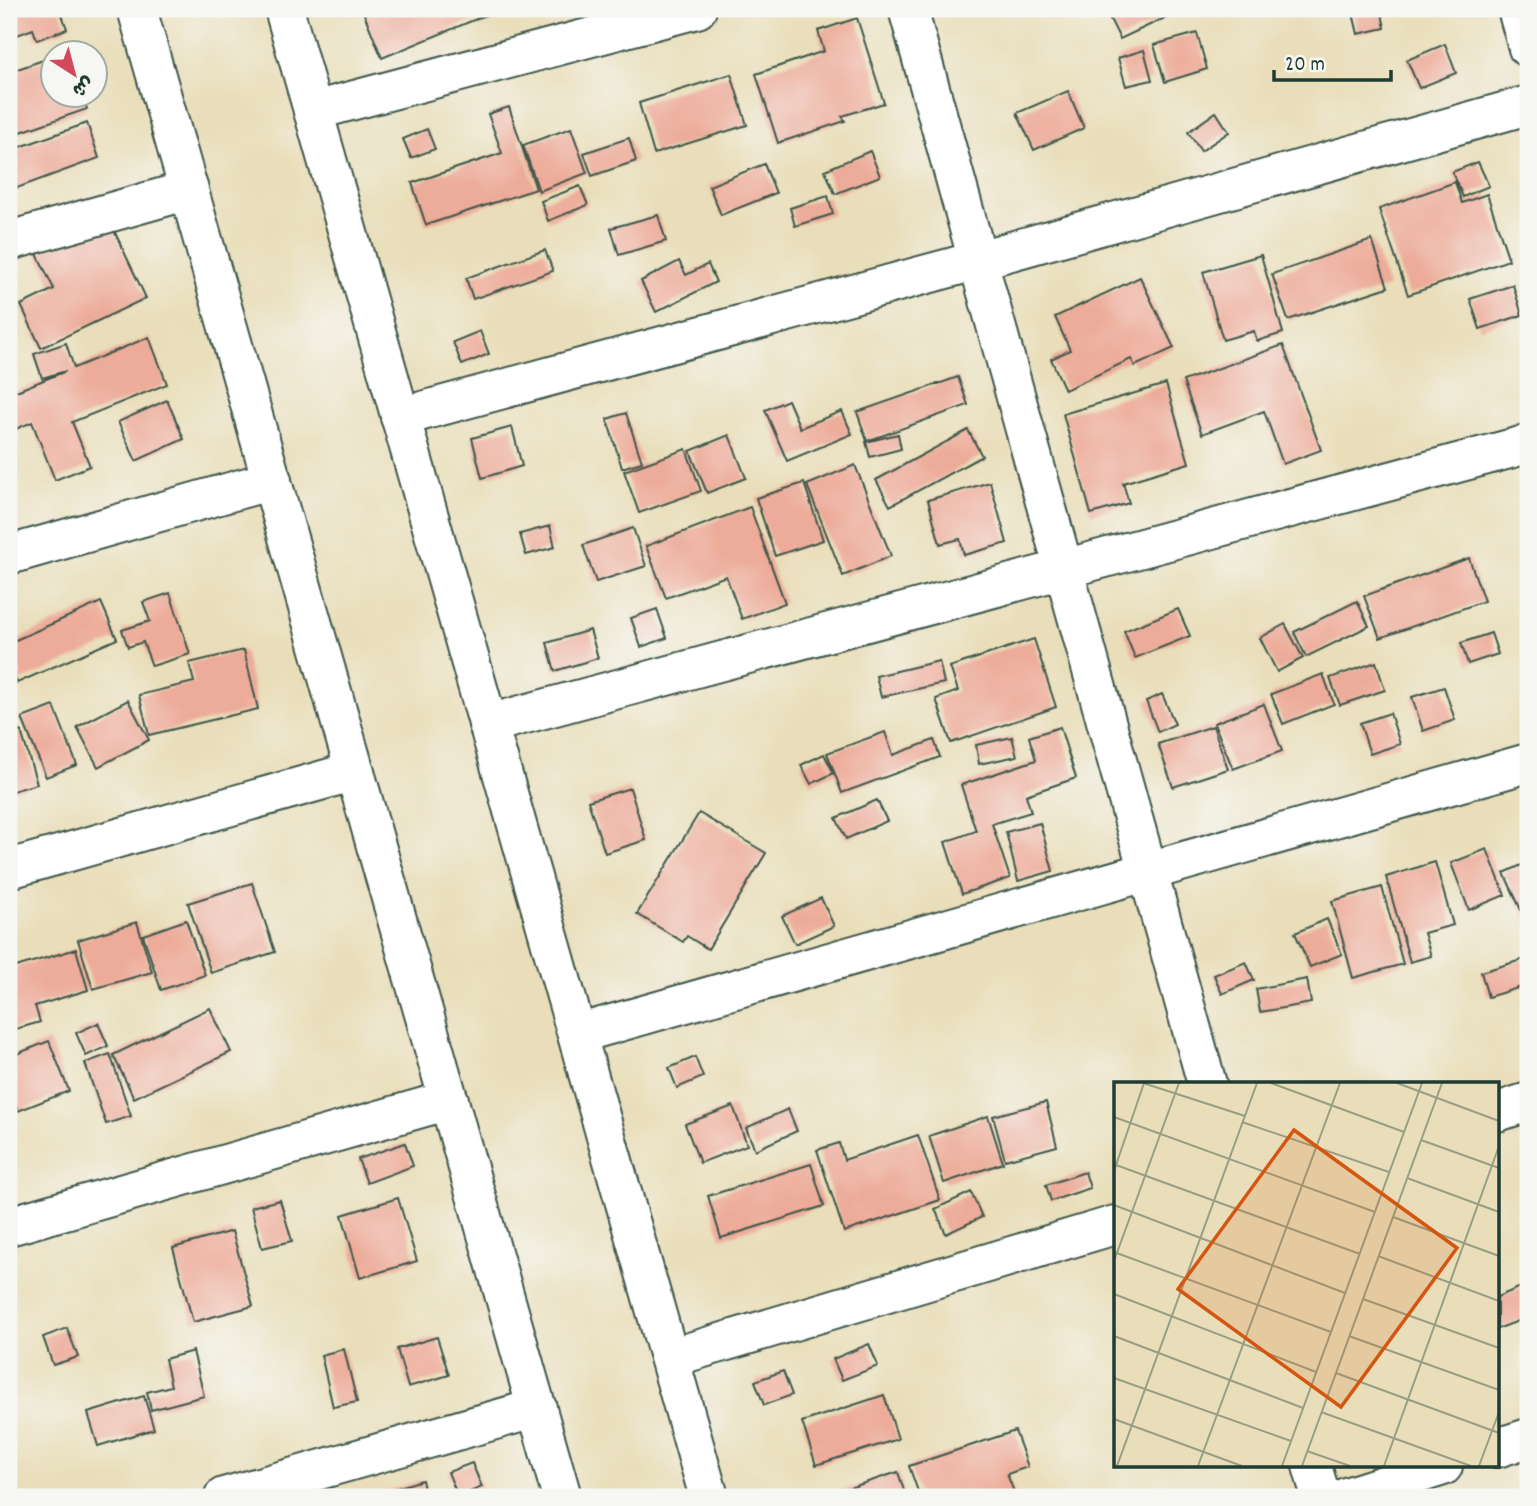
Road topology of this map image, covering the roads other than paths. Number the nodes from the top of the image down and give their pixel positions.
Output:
1 (137, 9) edge
2 (284, 9) edge
3 (697, 9) edge
4 (908, 9) edge
5 (1517, 9) edge
6 (1528, 48) edge
7 (1528, 105) edge
8 (313, 111) junction
9 (189, 190) junction
10 (9, 241) edge
11 (979, 260) junction
12 (400, 417) junction
13 (1528, 444) edge
14 (272, 480) junction
15 (9, 555) edge
16 (1064, 569) junction
17 (488, 724) junction
18 (1528, 763) edge
19 (355, 771) junction
20 (9, 870) edge
21 (1148, 872) junction
22 (577, 1034) junction
23 (1205, 1082) edge
24 (449, 1100) junction
25 (1528, 1102) edge
26 (1498, 1112) edge
27 (1114, 1225) edge
28 (9, 1226) edge
29 (670, 1358) junction
30 (537, 1408) junction
31 (1528, 1438) edge
32 (1498, 1448) edge
33 (1313, 1468) edge
34 (1437, 1468) edge
35 (224, 1497) edge
36 (562, 1497) edge
37 (709, 1497) edge
38 (1321, 1497) edge
39 (1346, 1497) edge

1 - 9 street
2 - 8 street
3 - 8 street
4 - 11 street
5 - 6 street
7 - 11 street
8 - 12 street
9 - 10 street
9 - 14 street
11 - 12 street
11 - 16 street
12 - 17 street
13 - 16 street
14 - 15 street
14 - 19 street
16 - 17 street
16 - 21 street
17 - 22 street
18 - 21 street
19 - 20 street
19 - 24 street
21 - 22 street
21 - 23 street
22 - 29 street
24 - 28 street
24 - 30 street
25 - 26 street
27 - 29 street
29 - 37 street
30 - 35 street
30 - 36 street
31 - 32 street
33 - 38 street
34 - 39 street

